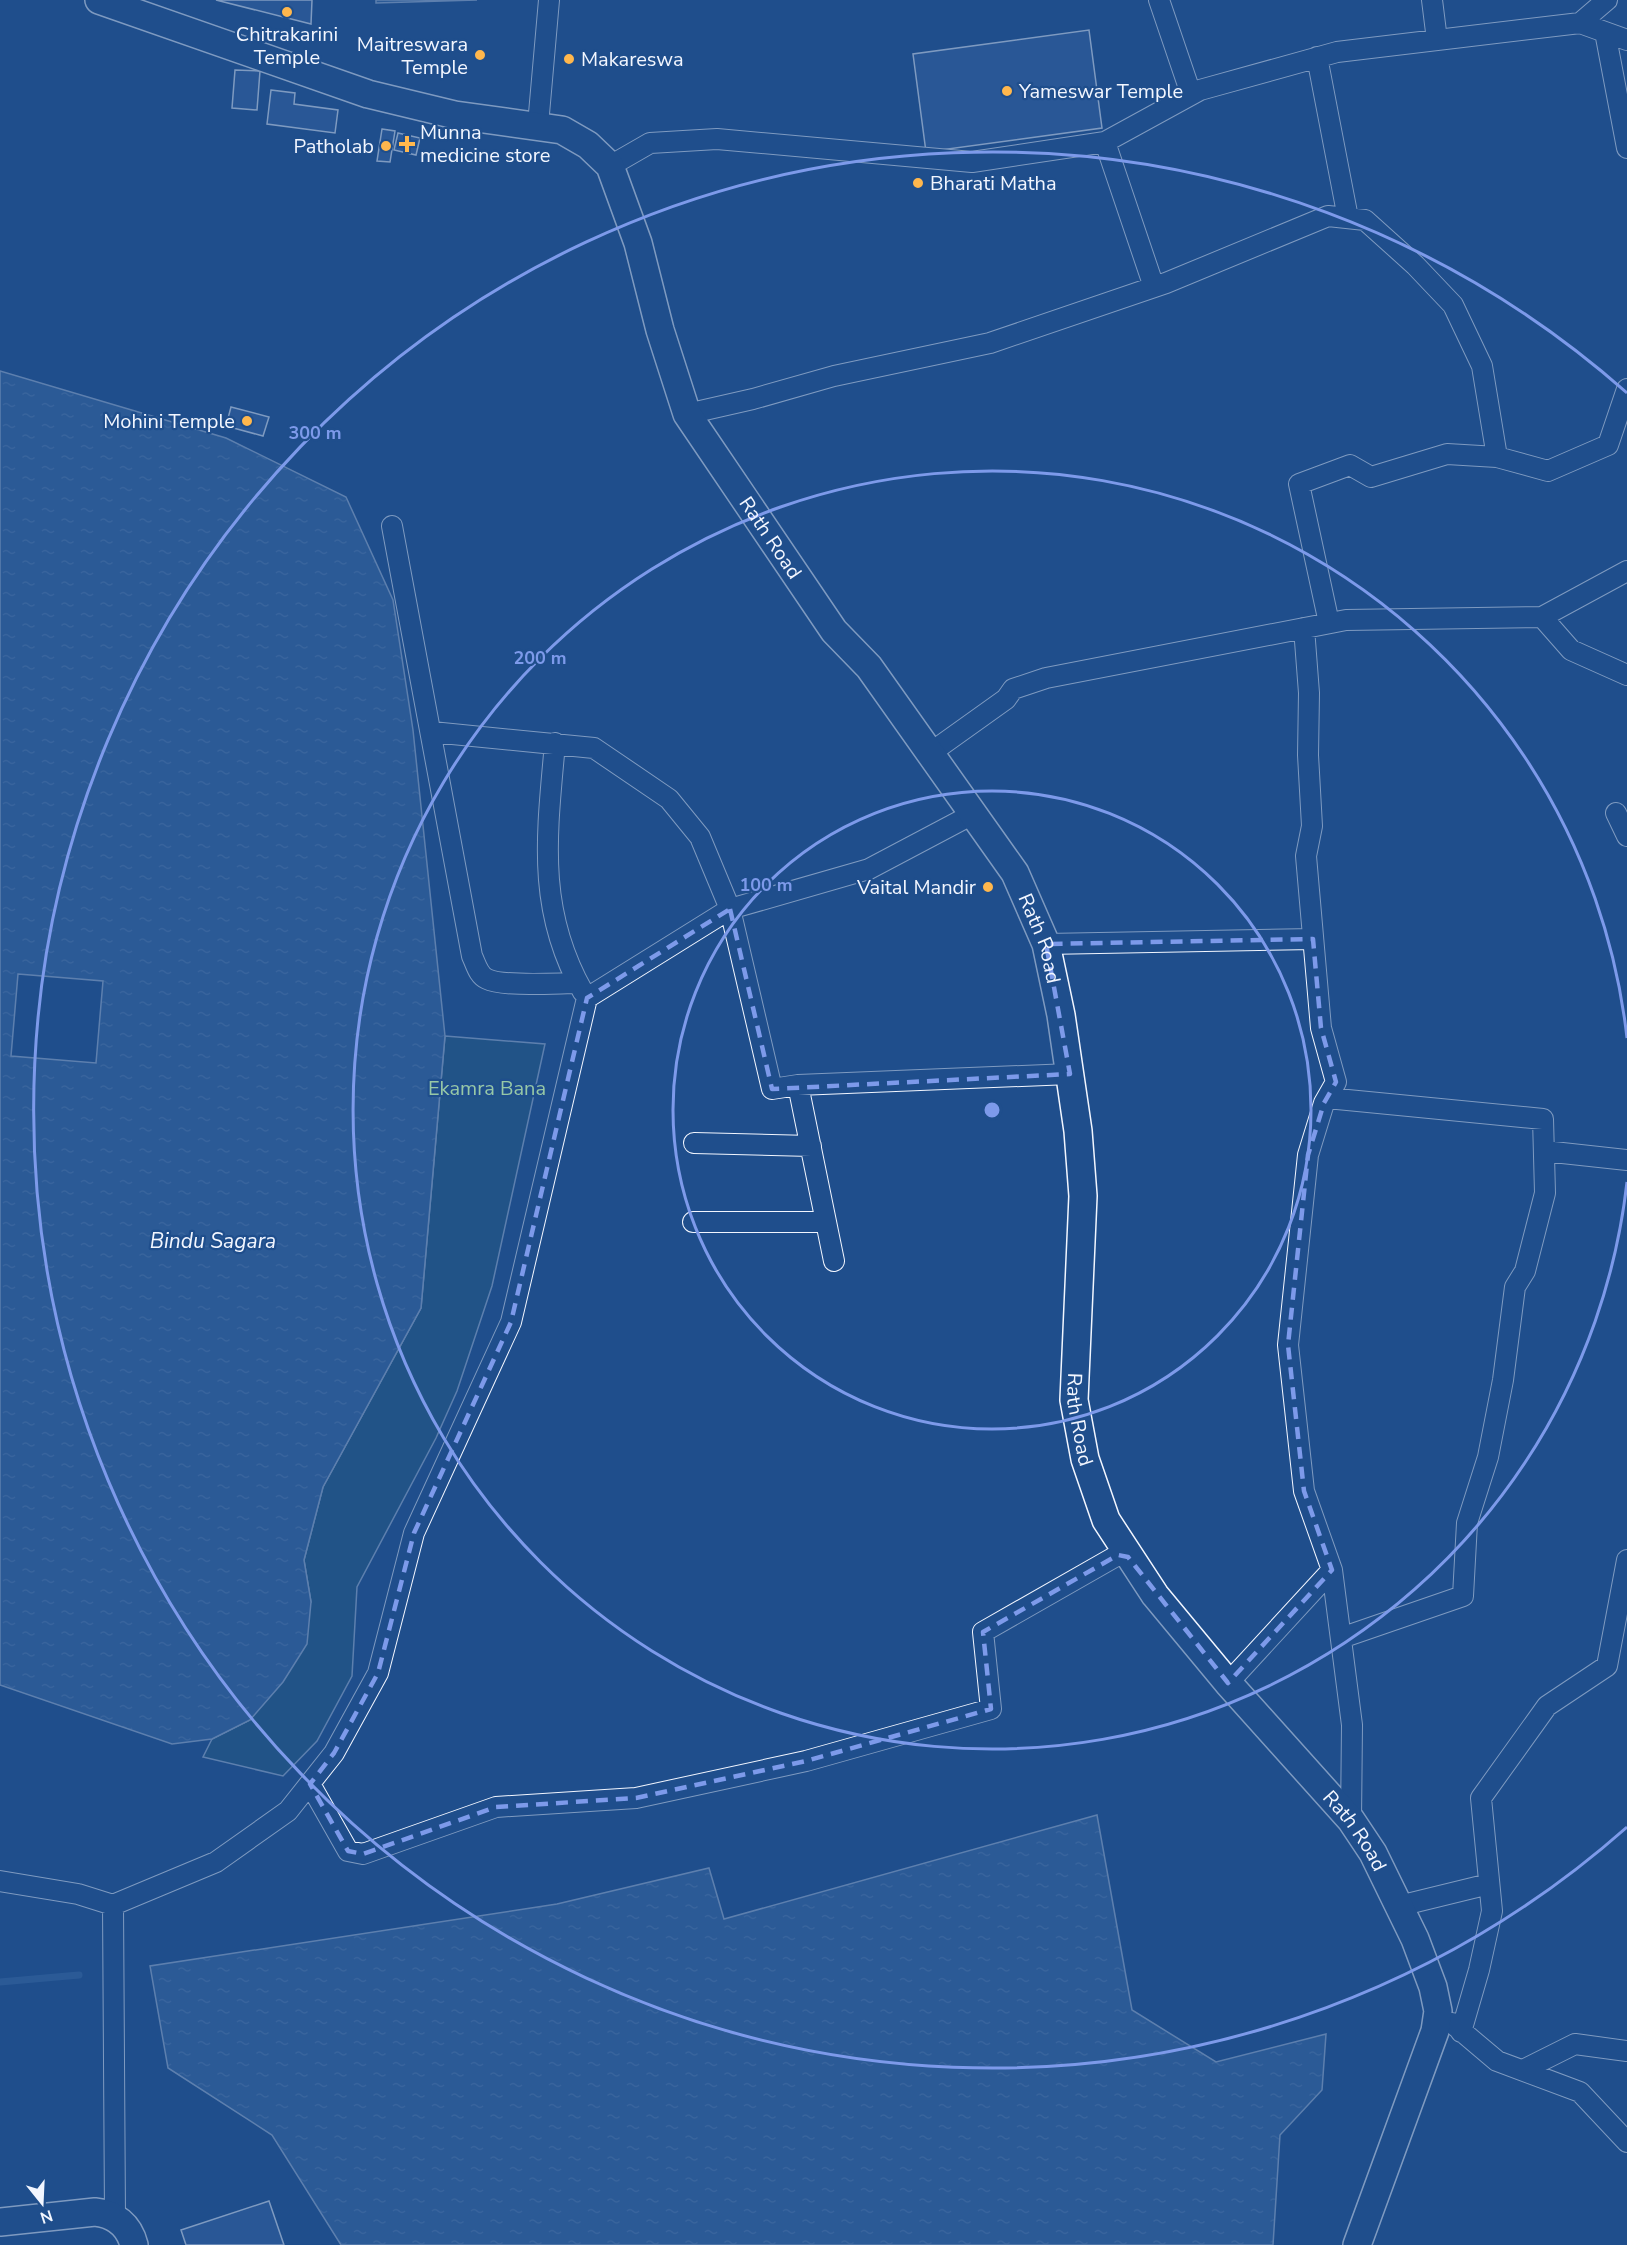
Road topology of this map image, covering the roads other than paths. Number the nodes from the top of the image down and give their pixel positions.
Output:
1 (99, 0) edge
2 (549, 0) edge
3 (1159, 0) edge
4 (1432, 0) edge
5 (1607, 0) edge
6 (1580, 23) junction
7 (1605, 32) junction
8 (1437, 40) junction
9 (1627, 40) edge
10 (1317, 57) junction
11 (1191, 94) junction
12 (538, 125) junction
13 (1106, 142) junction
14 (1627, 148) edge
15 (610, 166) junction
16 (1348, 218) junction
17 (1154, 287) junction
18 (1627, 389) edge
19 (687, 414) junction
20 (1497, 457) junction
21 (392, 526) dead end
22 (1627, 571) edge
23 (1542, 617) junction
24 (1329, 623) junction
25 (1304, 628) junction
26 (1627, 675) edge
27 (432, 732) junction
28 (555, 743) junction
29 (929, 754) junction
30 (1616, 813) dead end
31 (973, 814) junction
32 (1627, 836) edge
33 (730, 909) junction
34 (1314, 939) junction
35 (1046, 944) junction
36 (582, 991) junction
37 (1070, 1074) junction
38 (798, 1085) junction
39 (1327, 1098) junction
40 (694, 1143) dead end
41 (811, 1146) junction
42 (1544, 1151) junction
43 (1627, 1160) edge
44 (693, 1222) dead end
45 (826, 1222) junction
46 (834, 1261) dead end
47 (1128, 1557) junction
48 (1626, 1566) edge
49 (1332, 1570) junction
50 (1341, 1638) junction
51 (1228, 1683) junction
52 (310, 1784) junction
53 (1351, 1820) junction
54 (0, 1881) edge
55 (1489, 1884) junction
56 (113, 1905) junction
57 (1399, 1906) junction
58 (1438, 2011) junction
59 (1461, 2032) junction
60 (1627, 2051) edge
61 (1523, 2070) junction
62 (1627, 2142) edge
63 (0, 2222) edge
64 (122, 2232) edge
65 (1357, 2245) edge

1 - 12 street, Rath Road
2 - 12 street
3 - 11 street
4 - 8 street
5 - 6 street
6 - 7 street
6 - 8 street
7 - 9 street
7 - 14 street
8 - 10 street
10 - 11 street
10 - 16 street
11 - 13 street
12 - 15 street, Rath Road
13 - 15 street
13 - 17 street
15 - 19 street, Rath Road
16 - 17 street
16 - 20 street
17 - 19 street
18 - 20 street
19 - 29 street, Rath Road
20 - 24 street
21 - 27 street
22 - 23 street
23 - 24 street
23 - 26 street
24 - 25 street
25 - 29 street
25 - 34 street
27 - 28 street
27 - 36 street
28 - 33 street
28 - 36 street
29 - 31 street, Rath Road
30 - 32 street
31 - 33 street
31 - 35 street, Rath Road
33 - 36 street
33 - 38 street
34 - 35 street
34 - 39 street
35 - 37 street, Rath Road
36 - 52 street
37 - 38 street
37 - 47 street, Rath Road
38 - 41 street
39 - 42 street
39 - 49 street
40 - 41 street
41 - 45 street
42 - 43 street
42 - 50 street
44 - 45 street
45 - 46 street
47 - 51 street, Rath Road
47 - 52 street
48 - 55 street
49 - 50 street
49 - 51 street
50 - 53 street
51 - 53 street, Rath Road
52 - 56 street
53 - 57 street, Rath Road
54 - 56 street
55 - 57 street
55 - 59 street
56 - 64 street
57 - 58 street, Rath Road
58 - 59 street
58 - 65 street, Rath Road
59 - 61 street
60 - 61 street
61 - 62 street
63 - 64 street

